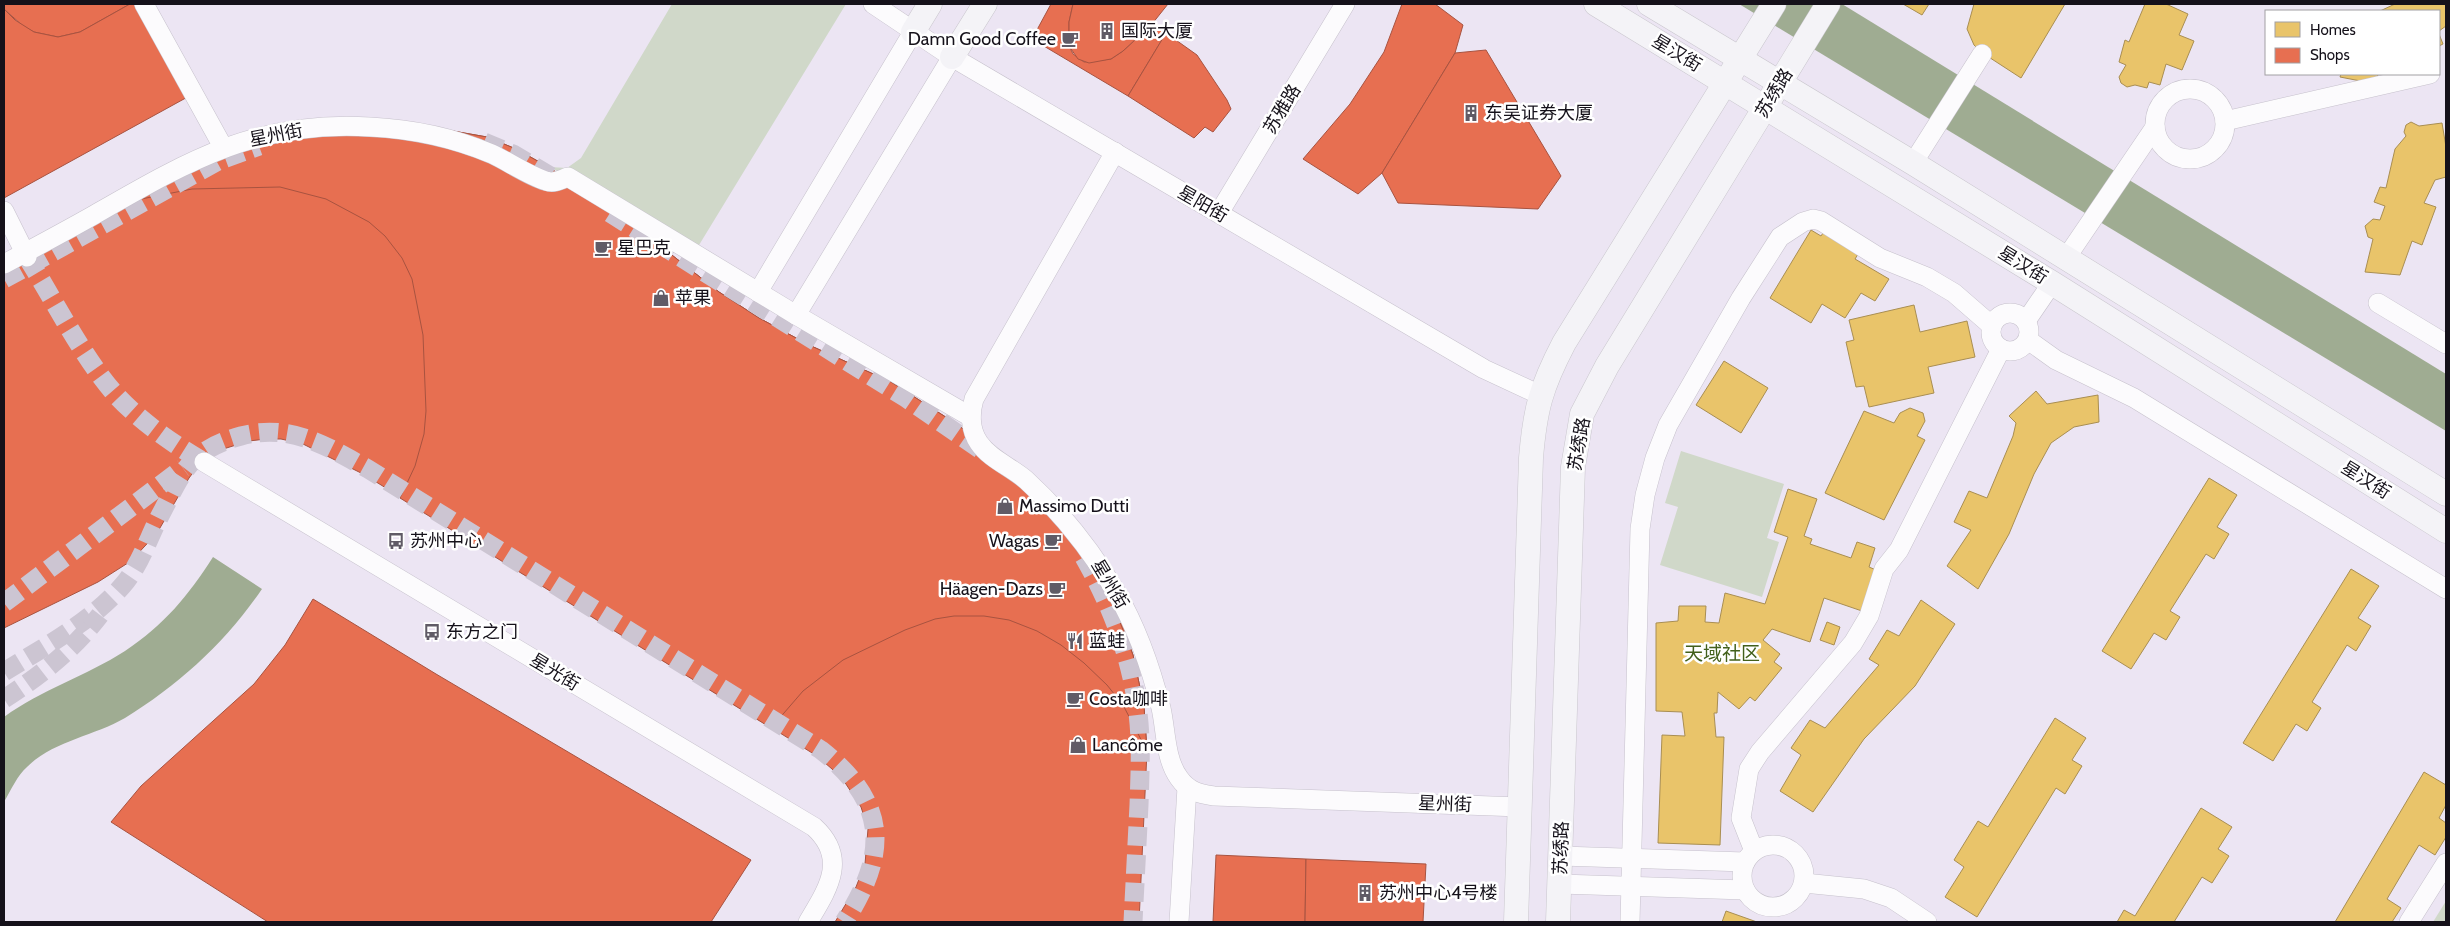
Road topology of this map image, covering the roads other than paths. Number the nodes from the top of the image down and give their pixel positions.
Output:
1 (144, 4) edge
2 (873, 4) edge
3 (930, 4) edge
4 (985, 4) edge
5 (1345, 4) edge
6 (1596, 4) edge
7 (1649, 4) edge
8 (1774, 4) edge
9 (1828, 4) edge
10 (913, 32) junction
11 (952, 57) junction
12 (1740, 59) junction
13 (1977, 62) dead end
14 (2426, 75) edge
15 (1725, 82) junction
16 (1780, 84) junction
17 (1766, 107) junction
18 (2225, 121) junction
19 (2155, 126) junction
20 (223, 147) junction
21 (1115, 152) junction
22 (1913, 163) junction
23 (4, 211) edge
24 (1219, 213) junction
25 (26, 255) junction
26 (2066, 258) junction
27 (4, 264) edge
28 (2052, 283) junction
29 (758, 292) junction
30 (2378, 304) dead end
31 (796, 315) junction
32 (2026, 321) junction
33 (1992, 326) junction
34 (2028, 340) junction
35 (2446, 344) edge
36 (2001, 349) junction
37 (1540, 394) junction
38 (972, 417) junction
39 (204, 462) tunnel mouth
40 (2446, 494) edge
41 (2446, 530) edge
42 (2446, 589) edge
43 (1187, 787) junction
44 (1520, 807) junction
45 (1561, 856) junction
46 (1750, 856) junction
47 (1633, 858) junction
48 (2446, 863) edge
49 (1804, 883) junction
50 (1560, 884) junction
51 (1632, 887) junction
52 (1745, 890) junction
53 (808, 922) edge
54 (1179, 922) edge
55 (1516, 922) edge
56 (1558, 922) edge
57 (1630, 922) edge
58 (1927, 922) edge
59 (2409, 922) edge

1 - 20 street
2 - 10 street, 星阳街
3 - 10 main road
4 - 11 main road
5 - 24 street, 苏雅路
6 - 15 main road, 星汉街
7 - 12 main road, 星汉街
8 - 12 main road
9 - 16 main road, 苏绣路
10 - 11 street, 星阳街
10 - 29 street
11 - 21 street, 星阳街
11 - 31 street
12 - 15 main road
12 - 16 main road, 星汉街
13 - 22 street
14 - 18 street
15 - 17 main road, 星汉街
15 - 37 main road
16 - 17 main road, 苏绣路
16 - 22 main road, 星汉街
17 - 28 main road, 星汉街
17 - 45 main road, 苏绣路
18 - 19 street
18 - 19 street
19 - 26 street
20 - 25 street, 星州街
20 - 29 street, 星州街
21 - 24 street, 星阳街
21 - 38 street, 星州街
22 - 26 main road, 星汉街
23 - 25 street
24 - 37 street, 星阳街
25 - 27 street, 星州街
26 - 40 main road, 星汉街
28 - 32 street
28 - 41 main road, 星汉街
29 - 31 street
30 - 35 street
31 - 38 street
32 - 33 street
32 - 34 street
33 - 36 street
33 - 47 street
34 - 36 street
34 - 42 street
36 - 46 street
37 - 44 main road
38 - 43 street, 星州街
39 - 53 street, 星光街
43 - 44 street, 星州街
43 - 54 street
44 - 55 main road
45 - 47 street
45 - 50 main road, 苏绣路
46 - 47 street
46 - 49 street
46 - 52 street
47 - 51 street
48 - 59 street
49 - 52 street
49 - 58 street
50 - 51 street
50 - 56 main road, 苏绣路
51 - 52 street
51 - 57 street

